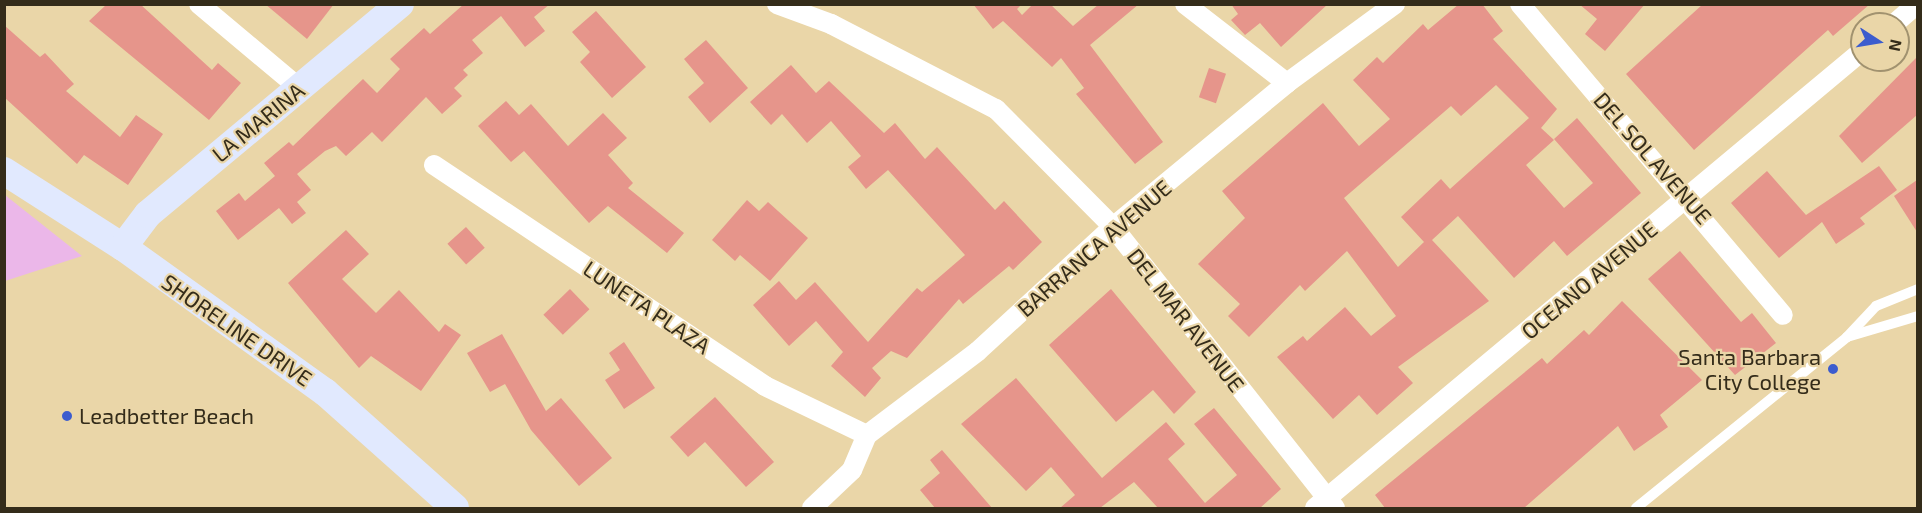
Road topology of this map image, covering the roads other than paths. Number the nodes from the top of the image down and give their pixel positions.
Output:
1 (198, 4) edge
2 (400, 4) edge
3 (777, 4) edge
4 (1185, 4) edge
5 (1395, 4) edge
6 (1520, 4) edge
7 (1850, 61) edge
8 (1287, 83) junction
9 (299, 88) junction
10 (434, 165) dead end
11 (4, 171) edge
12 (1688, 197) junction
13 (1113, 227) junction
14 (123, 247) junction
15 (1917, 289) edge
16 (1783, 315) dead end
17 (1917, 316) edge
18 (1847, 337) junction
19 (867, 435) junction
20 (1325, 505) edge
21 (455, 508) edge
22 (812, 508) edge
23 (1636, 508) edge

1 - 9 street
2 - 9 main road, LA MARINA
3 - 13 street, DEL MAR AVENUE
4 - 8 street
5 - 8 street, BARRANCA AVENUE
6 - 12 street, DEL SOL AVENUE
7 - 12 street, OCEANO AVENUE
8 - 13 street, BARRANCA AVENUE
9 - 14 main road, LA MARINA
10 - 19 street, LUNETA PLAZA
11 - 14 main road, SHORELINE DRIVE
12 - 16 street, DEL SOL AVENUE
12 - 20 street, OCEANO AVENUE
13 - 19 street, BARRANCA AVENUE
13 - 20 street, DEL MAR AVENUE
14 - 21 main road, SHORELINE DRIVE
15 - 18 lane
17 - 18 lane
18 - 23 lane
19 - 22 street, BARRANCA AVENUE

